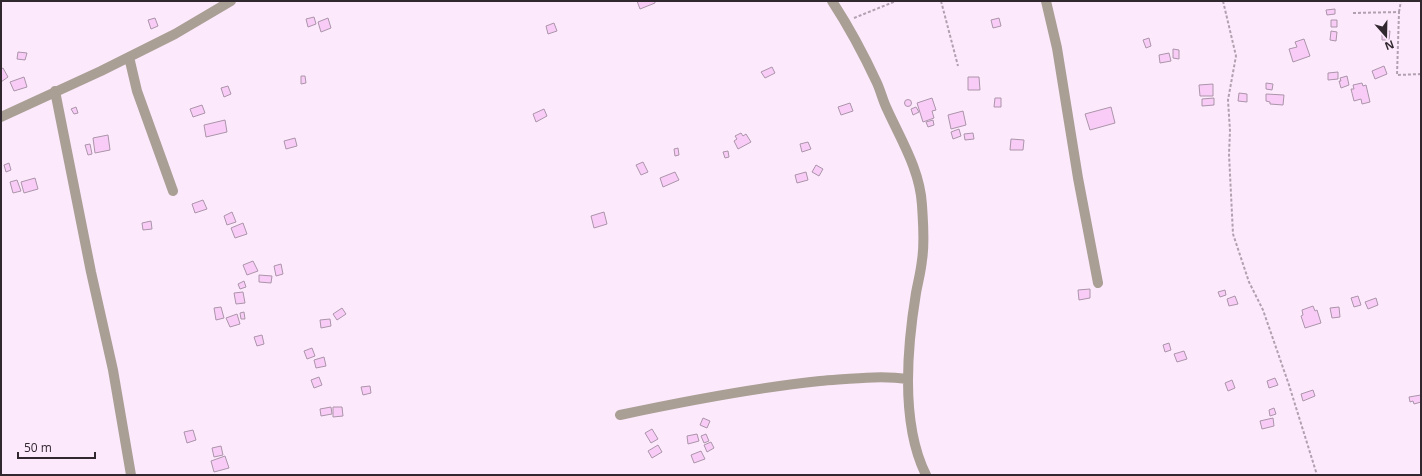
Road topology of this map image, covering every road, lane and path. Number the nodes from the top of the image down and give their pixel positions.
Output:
1 (231, 1) edge
2 (832, 1) edge
3 (896, 1) edge
4 (941, 1) edge
5 (1046, 1) edge
6 (1223, 1) edge
7 (1401, 1) edge
8 (1399, 12) junction
9 (1353, 13) dead end
10 (846, 22) junction
11 (129, 57) junction
12 (958, 66) dead end
13 (1421, 74) edge
14 (55, 91) junction
15 (1, 117) edge
16 (173, 191) dead end
17 (1098, 283) dead end
18 (908, 379) junction
19 (620, 415) dead end
20 (131, 475) edge
21 (926, 475) edge
22 (1317, 475) edge

1 - 11 street
2 - 10 street
3 - 10 path
4 - 12 path
5 - 17 street
6 - 22 path
7 - 8 path
8 - 9 path
8 - 13 path
10 - 18 street
11 - 14 street
11 - 16 street
14 - 15 street
14 - 20 street
18 - 19 street
18 - 21 street

